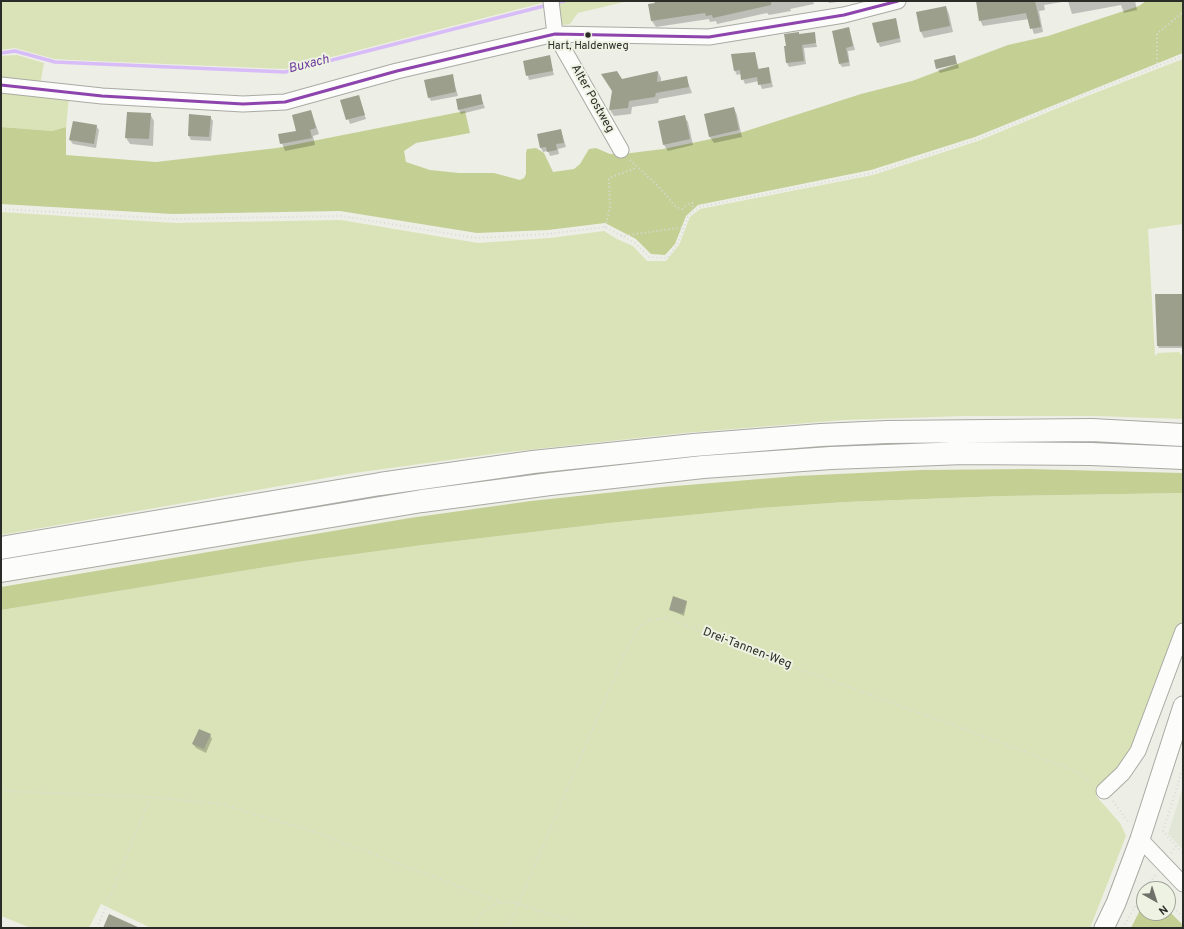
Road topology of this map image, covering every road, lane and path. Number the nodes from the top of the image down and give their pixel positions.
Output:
1 (898, 1) edge
2 (551, 6) edge
3 (1183, 12) edge
4 (555, 34) junction
5 (1183, 56) edge
6 (1157, 67) junction
7 (1, 85) edge
8 (621, 150) joint
9 (637, 167) junction
10 (1, 209) edge
11 (692, 212) junction
12 (605, 227) junction
13 (684, 227) junction
14 (620, 236) junction
15 (1183, 434) edge
16 (1183, 458) edge
17 (1, 548) edge
18 (1, 571) edge
19 (1183, 631) edge
20 (1183, 706) edge
21 (1183, 768) edge
22 (1, 791) edge
23 (1104, 791) junction
24 (150, 798) junction
25 (1140, 839) junction
26 (1176, 846) junction
27 (1183, 853) edge
28 (1163, 863) junction
29 (1151, 881) edge
30 (1183, 884) edge
31 (501, 902) junction
32 (517, 903) junction
33 (1136, 904) edge
34 (1176, 911) edge
35 (1183, 918) edge
36 (97, 928) edge
37 (474, 928) edge
38 (508, 928) edge
39 (592, 928) edge
40 (1104, 928) edge
41 (1123, 928) edge

1 - 4 street
2 - 4 street, Alter Postweg
3 - 6 path
4 - 7 street
4 - 8 street, Alter Postweg
5 - 6 path
6 - 11 path
8 - 9 path
9 - 11 path
9 - 12 path
10 - 12 path
11 - 13 path
12 - 14 path
13 - 14 path
13 - 14 path
15 - 17 highway
16 - 18 highway
19 - 23 street
20 - 25 main road
21 - 26 path
22 - 24 path
23 - 25 path, Drei-Tannen-Weg
23 - 32 path, Drei-Tannen-Weg
24 - 31 path
24 - 36 path
25 - 28 street
25 - 40 main road
26 - 27 path
26 - 28 path
28 - 29 path
28 - 30 street
31 - 32 path
31 - 37 path
32 - 38 path, Drei-Tannen-Weg
32 - 39 path
33 - 41 path
34 - 35 path

